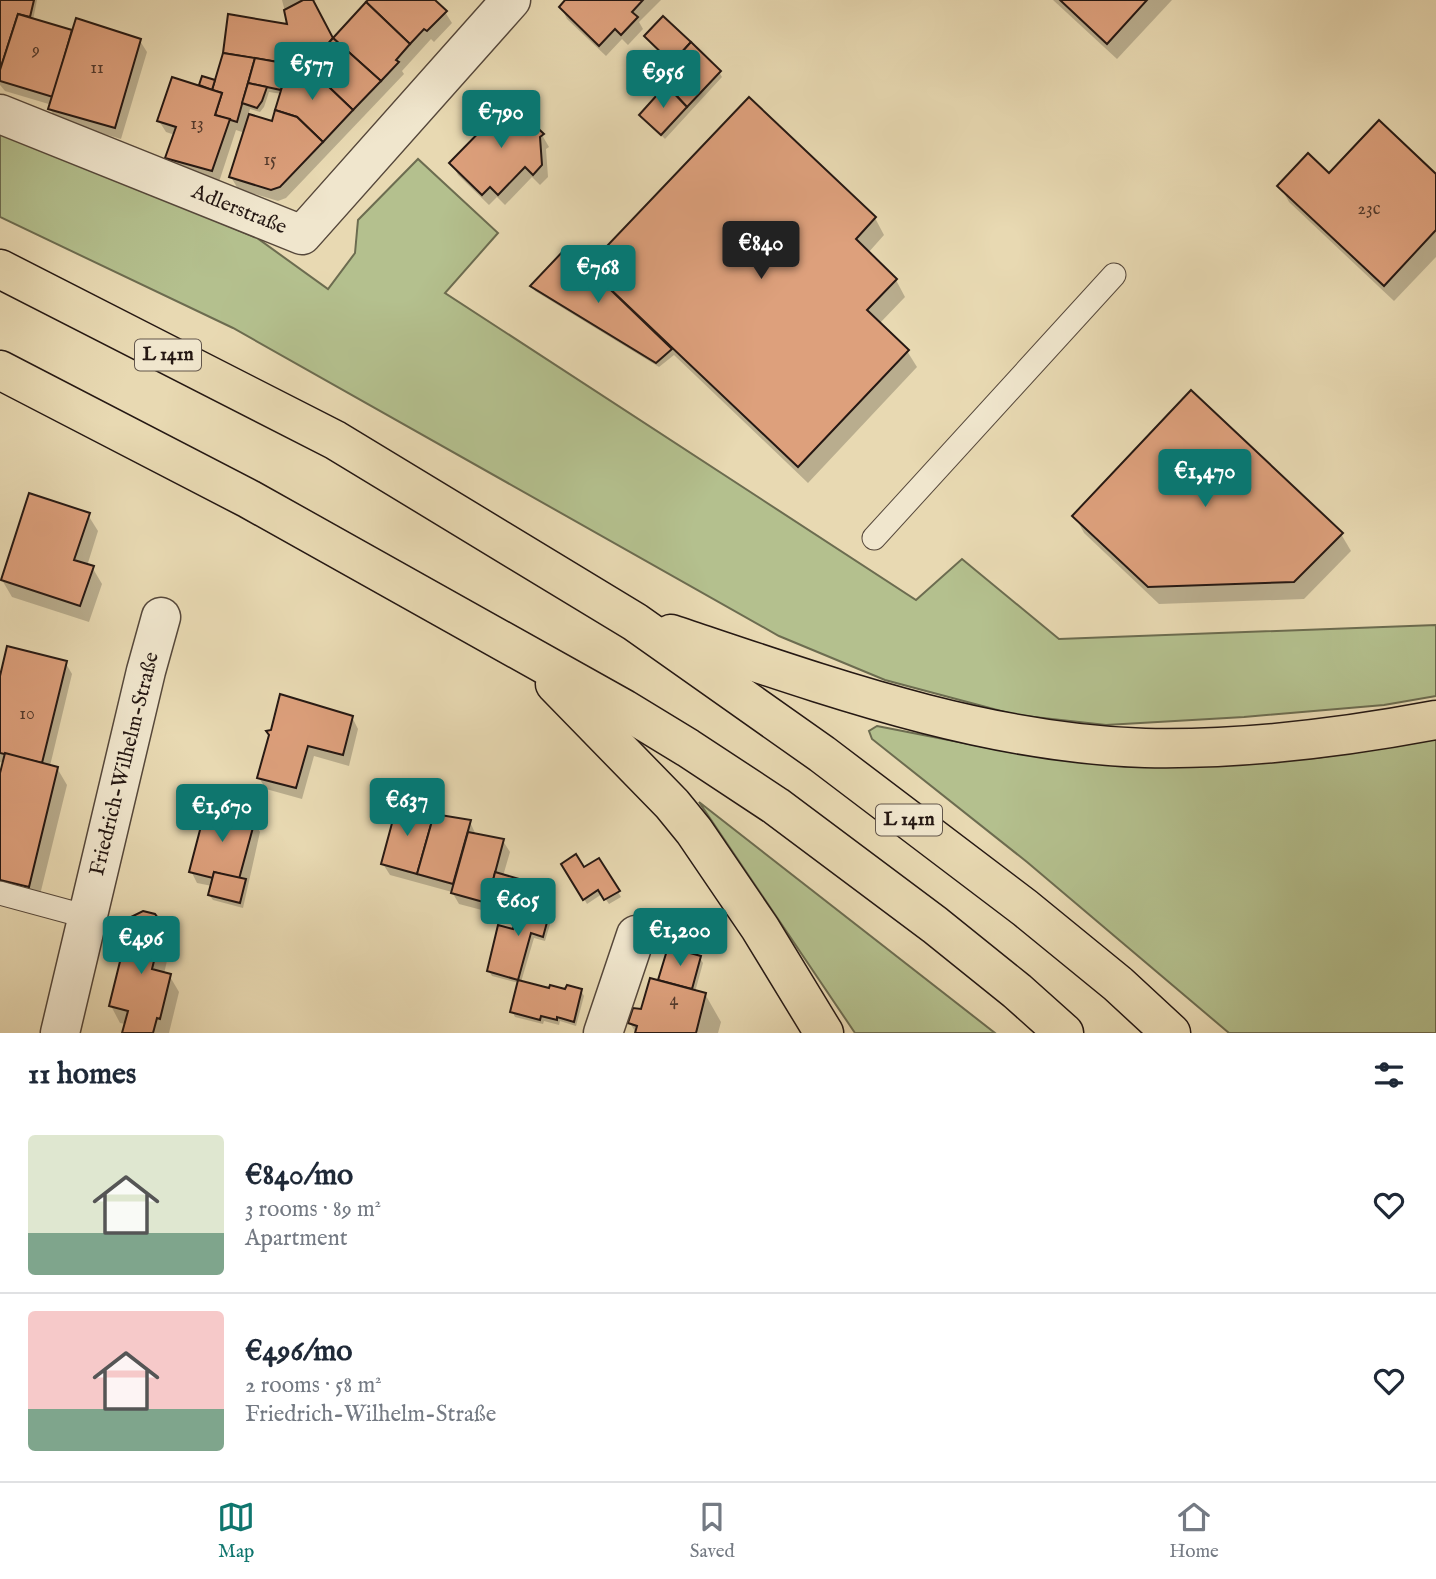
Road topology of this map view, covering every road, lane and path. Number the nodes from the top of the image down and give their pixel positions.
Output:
1 (511, 0) edge
2 (0, 114) edge
3 (0, 269) edge
4 (1114, 275) dead end
5 (0, 370) edge
6 (874, 538) dead end
7 (162, 617) dead end
8 (635, 622) junction
9 (526, 654) junction
10 (1436, 720) edge
11 (0, 893) edge
12 (88, 917) junction
13 (636, 935) dead end
14 (60, 1033) edge
15 (603, 1033) edge
16 (824, 1033) edge
17 (1063, 1033) edge
18 (1171, 1033) edge

1 - 2 street, Adlerstraße
3 - 8 highway, L 141n
4 - 6 lane
5 - 9 highway
7 - 12 street, Friedrich-Wilhelm-Straße
8 - 10 highway
8 - 18 highway, L 141n
9 - 16 highway
9 - 17 highway
11 - 12 lane
12 - 14 street, Friedrich-Wilhelm-Straße
13 - 15 street

